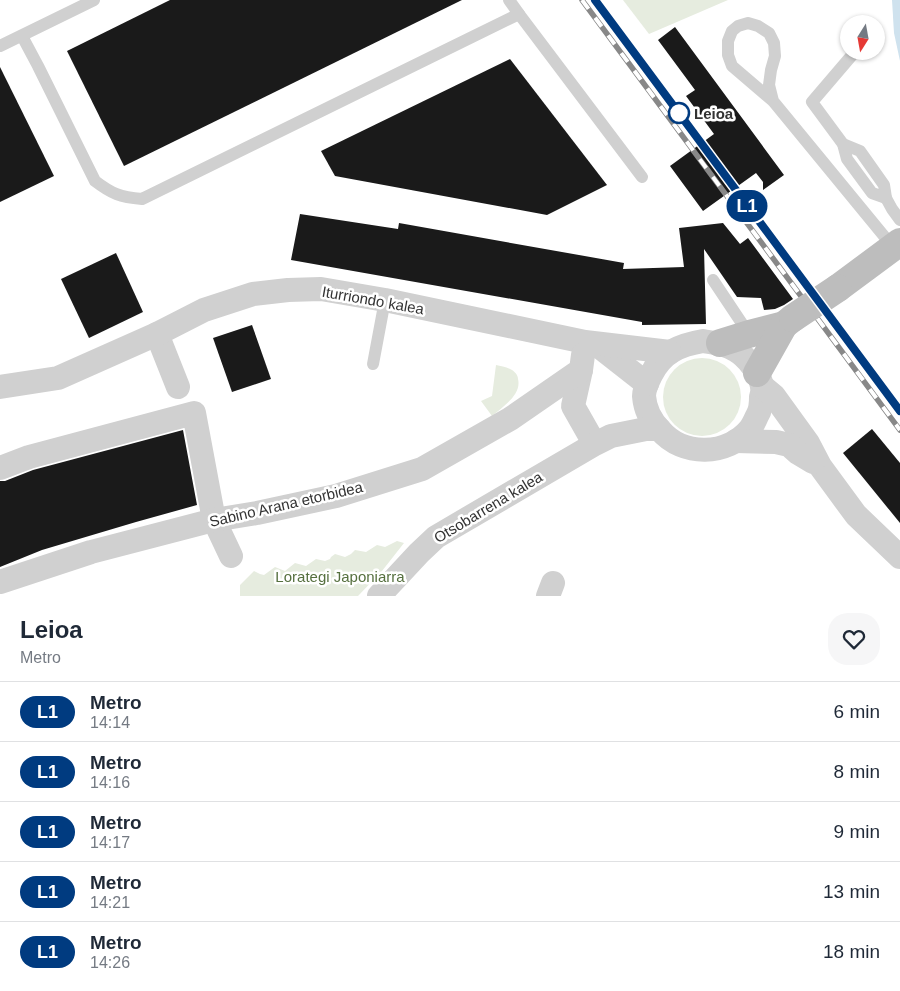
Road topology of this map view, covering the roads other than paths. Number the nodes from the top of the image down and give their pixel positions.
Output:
1 (94, 0) edge
2 (509, 0) edge
3 (519, 14) junction
4 (22, 36) junction
5 (0, 46) edge
6 (848, 60) edge
7 (773, 101) junction
8 (642, 177) dead end
9 (900, 220) edge
10 (896, 245) edge
11 (713, 280) dead end
12 (385, 300) junction
13 (788, 322) junction
14 (157, 334) junction
15 (749, 334) junction
16 (720, 344) junction
17 (670, 352) junction
18 (586, 356) junction
19 (372, 364) dead end
20 (760, 380) junction
21 (647, 384) junction
22 (0, 387) edge
23 (178, 387) dead end
24 (659, 429) junction
25 (600, 436) junction
26 (736, 441) junction
27 (820, 466) junction
28 (0, 468) edge
29 (214, 520) junction
30 (230, 556) dead end
31 (900, 557) edge
32 (0, 582) edge
33 (380, 596) edge

1 - 4 lane
2 - 3 lane
3 - 4 lane
3 - 8 lane
4 - 5 lane
6 - 9 lane
7 - 7 lane
7 - 10 lane
10 - 13 street, bridge
11 - 15 lane
12 - 14 street, Iturriondo kalea
12 - 18 street, Iturriondo kalea
12 - 19 lane
13 - 15 street
13 - 20 street
14 - 22 street, Iturriondo kalea
14 - 23 street
15 - 16 street
16 - 17 street
16 - 20 street
17 - 18 street, Iturriondo kalea
17 - 21 street
18 - 21 street
18 - 25 street
18 - 29 street, Sabino Arana etorbidea
20 - 26 street
20 - 27 street
21 - 24 street
24 - 25 street, Otsobarrena kalea
24 - 26 street
25 - 33 street, Otsobarrena kalea
26 - 27 street
27 - 31 street
28 - 29 street
29 - 30 street
29 - 32 street, Sabino Arana etorbidea

